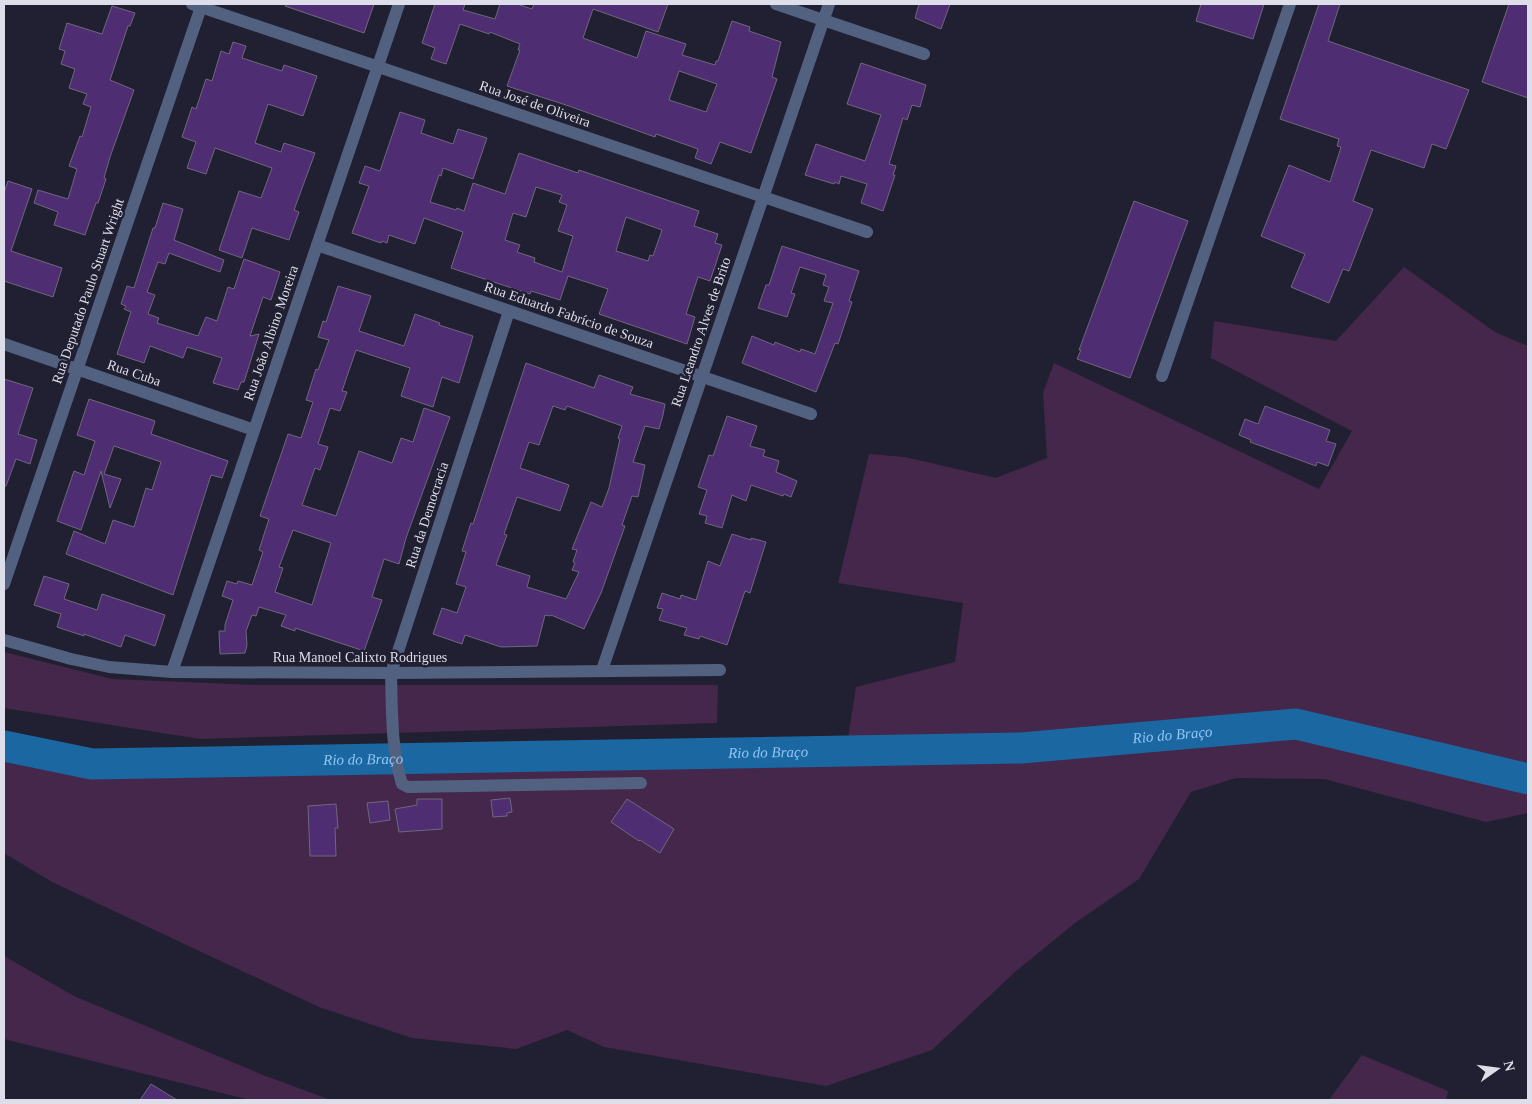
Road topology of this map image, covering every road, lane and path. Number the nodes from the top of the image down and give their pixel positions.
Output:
1 (399, 4) edge
2 (776, 4) edge
3 (829, 4) edge
4 (1290, 4) edge
5 (196, 5) edge
6 (823, 20) junction
7 (924, 54) dead end
8 (378, 66) junction
9 (763, 197) junction
10 (867, 232) dead end
11 (317, 245) junction
12 (509, 311) junction
13 (4, 344) edge
14 (77, 369) junction
15 (1162, 376) dead end
16 (702, 377) junction
17 (811, 414) dead end
18 (254, 430) junction
19 (4, 584) edge
20 (4, 640) edge
21 (602, 670) junction
22 (720, 670) dead end
23 (172, 672) junction
24 (391, 673) junction
25 (641, 783) dead end

1 - 8 street, Rua João Albino Moreira
2 - 6 street
3 - 6 street, Rua Leandro Alves de Brito
4 - 15 street
5 - 8 street, Rua José de Oliveira
5 - 14 street, Rua Deputado Paulo Stuart Wright
6 - 7 street
6 - 9 street, Rua Leandro Alves de Brito
8 - 9 street, Rua José de Oliveira
8 - 11 street, Rua João Albino Moreira
9 - 10 street, Rua José de Oliveira
9 - 16 street, Rua Leandro Alves de Brito
11 - 12 street, Rua Eduardo Fabrício de Souza
11 - 18 street, Rua João Albino Moreira
12 - 16 street, Rua Eduardo Fabrício de Souza
12 - 24 street, Rua da Democracia
13 - 14 street, Rua Cuba
14 - 18 street, Rua Cuba
14 - 19 street, Rua Deputado Paulo Stuart Wright
16 - 17 street, Rua Eduardo Fabrício de Souza
16 - 21 street, Rua Leandro Alves de Brito
18 - 23 street, Rua João Albino Moreira
20 - 23 street, Rua Manoel Calixto Rodrigues
21 - 22 street, Rua Manoel Calixto Rodrigues
21 - 24 street, Rua Manoel Calixto Rodrigues
23 - 24 street, Rua Manoel Calixto Rodrigues
24 - 25 street, Rua da Democracia

